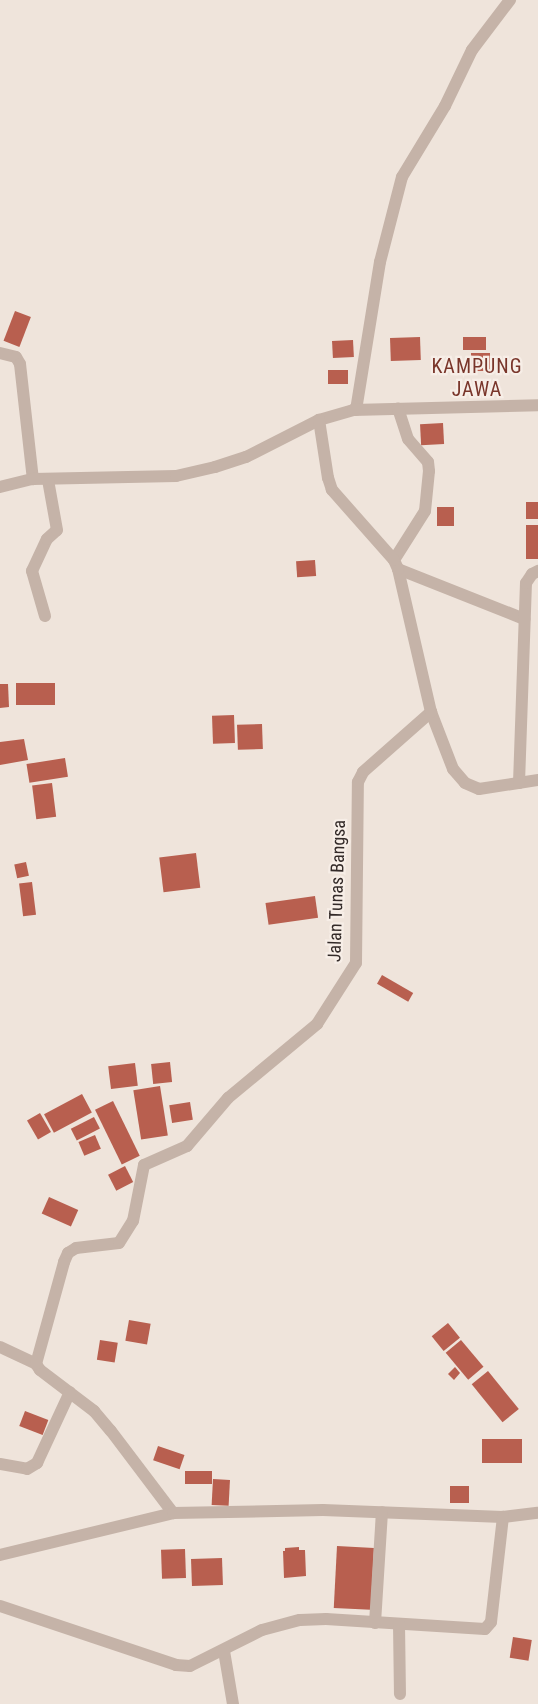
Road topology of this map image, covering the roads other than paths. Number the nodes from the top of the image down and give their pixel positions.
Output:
1 (510, 0) edge
2 (0, 353) edge
3 (538, 405) edge
4 (398, 409) junction
5 (356, 410) junction
6 (319, 420) junction
7 (33, 480) junction
8 (48, 480) junction
9 (0, 487) edge
10 (396, 565) junction
11 (538, 571) edge
12 (45, 616) dead end
13 (524, 619) junction
14 (430, 712) junction
15 (538, 780) edge
16 (519, 783) junction
17 (0, 1346) edge
18 (36, 1364) junction
19 (70, 1392) junction
20 (0, 1464) edge
21 (382, 1512) junction
22 (173, 1513) junction
23 (538, 1513) edge
24 (504, 1517) junction
25 (0, 1556) edge
26 (0, 1606) edge
27 (375, 1623) junction
28 (399, 1624) junction
29 (224, 1651) junction
30 (400, 1694) dead end
31 (233, 1704) edge

1 - 5 street
2 - 7 street
3 - 4 street
4 - 5 street
4 - 10 street
5 - 6 street
6 - 8 street
6 - 10 street
7 - 8 street
7 - 9 street
8 - 12 street
10 - 13 street
10 - 14 street
11 - 13 street
13 - 16 street
14 - 16 street
14 - 18 street, Jalan Tunas Bangsa
15 - 16 street
17 - 18 street
18 - 19 street
19 - 20 street
19 - 22 street
21 - 22 street
21 - 24 street
21 - 27 street
22 - 25 street
23 - 24 street
24 - 28 street
26 - 29 street
27 - 28 street
27 - 29 street
28 - 30 street
29 - 31 street

